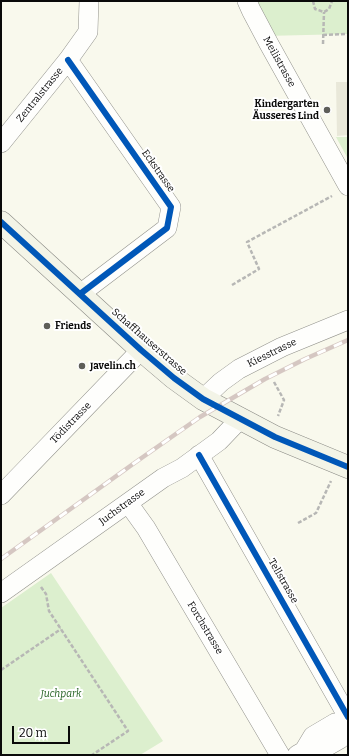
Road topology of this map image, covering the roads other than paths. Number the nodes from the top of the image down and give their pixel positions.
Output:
1 (89, 1) edge
2 (247, 1) edge
3 (68, 60) junction
4 (1, 143) edge
5 (341, 190) edge
6 (1, 222) edge
7 (80, 294) junction
8 (348, 320) edge
9 (141, 350) junction
10 (203, 399) junction
11 (240, 419) junction
12 (199, 455) junction
13 (348, 467) edge
14 (1, 495) edge
15 (128, 503) junction
16 (1, 593) edge
17 (348, 717) edge
18 (348, 721) edge
19 (348, 725) edge
20 (301, 753) edge
21 (280, 755) edge

1 - 3 street, Zentralstrasse
2 - 5 street, Meilistrasse
3 - 4 street, Zentralstrasse
3 - 7 street, Eckstrasse
6 - 7 main road, Schaffhauserstrasse
7 - 9 main road, Schaffhauserstrasse
8 - 10 street, Kiesstrasse
9 - 10 main road, Schaffhauserstrasse
9 - 14 street, Tödistrasse
10 - 11 main road, Schaffhauserstrasse
11 - 12 street, Juchstrasse
11 - 13 main road, Schaffhauserstrasse
12 - 15 street, Juchstrasse
12 - 17 street, Tellstrasse
15 - 16 street, Juchstrasse
15 - 21 street, Forchstrasse
18 - 20 street
19 - 20 street

